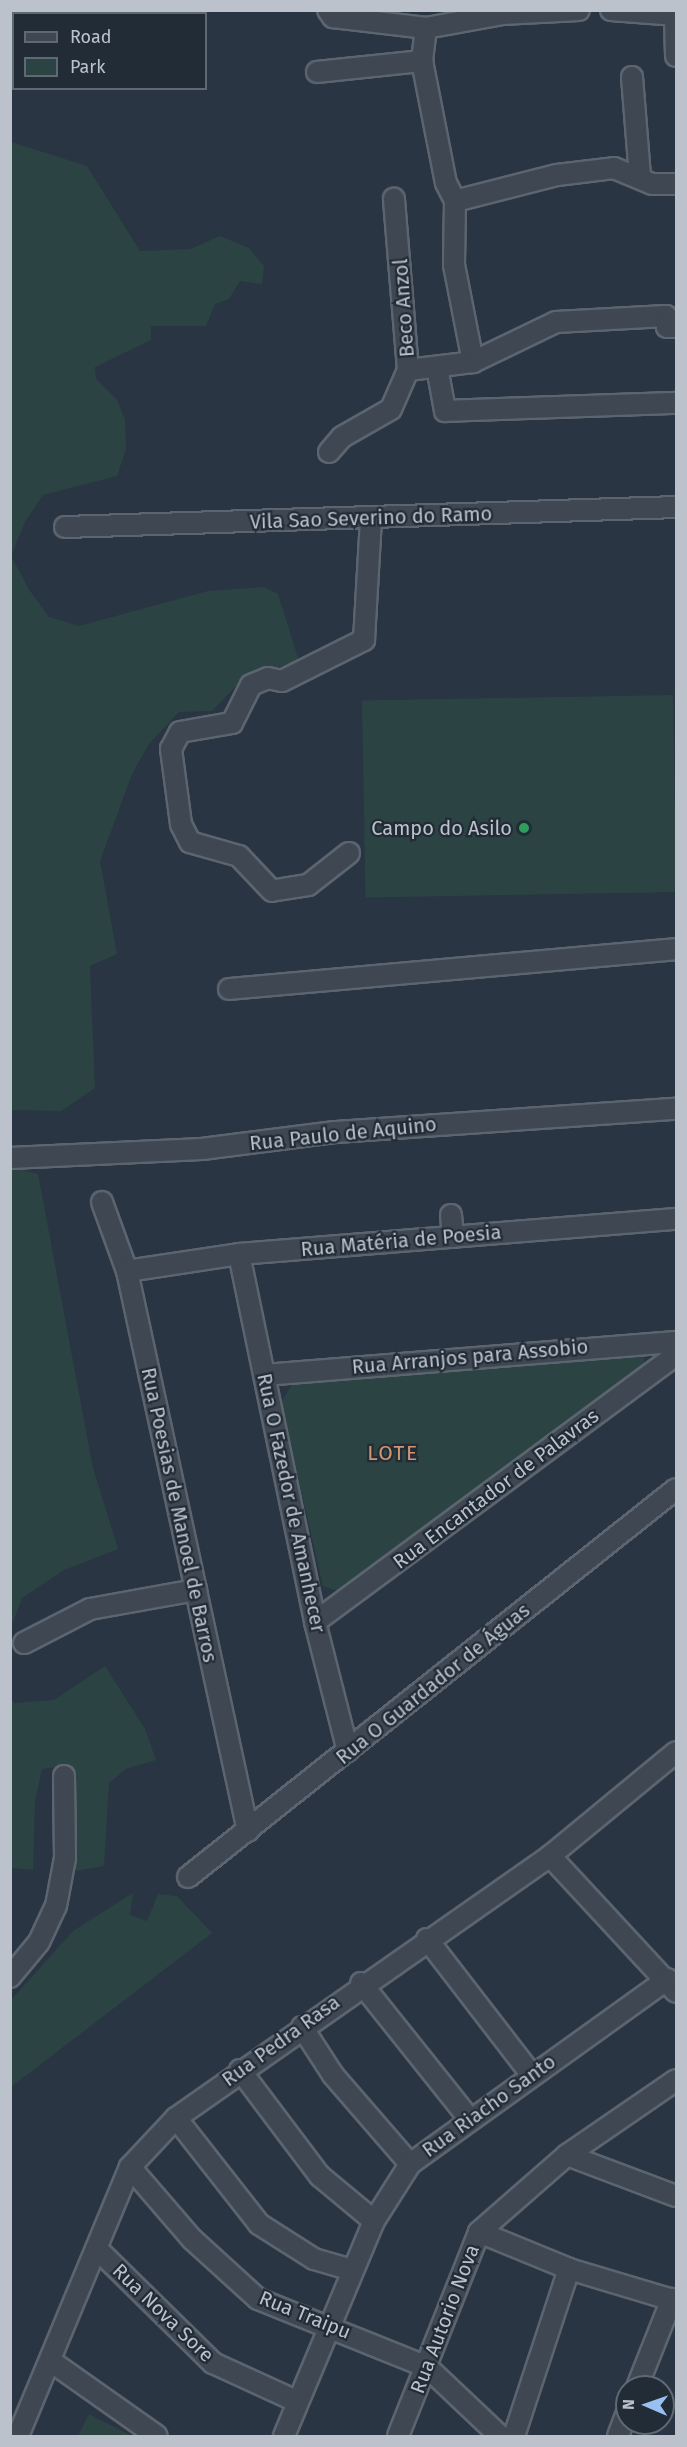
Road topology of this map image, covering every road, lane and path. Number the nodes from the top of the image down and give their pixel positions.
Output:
1 (328, 10) edge
2 (579, 10) edge
3 (611, 10) edge
4 (676, 15) edge
5 (426, 28) junction
6 (676, 56) edge
7 (422, 61) junction
8 (317, 72) dead end
9 (632, 77) dead end
10 (640, 177) junction
11 (676, 184) edge
12 (394, 199) dead end
13 (455, 201) junction
14 (676, 327) edge
15 (472, 362) junction
16 (437, 367) junction
17 (408, 370) junction
18 (676, 403) edge
19 (329, 452) dead end
20 (676, 507) edge
21 (370, 518) junction
22 (65, 527) dead end
23 (349, 853) dead end
24 (676, 949) edge
25 (229, 989) dead end
26 (676, 1109) edge
27 (10, 1158) edge
28 (102, 1202) dead end
29 (451, 1215) dead end
30 (676, 1220) edge
31 (453, 1237) junction
32 (239, 1254) junction
33 (127, 1271) junction
34 (676, 1342) edge
35 (676, 1355) edge
36 (264, 1375) junction
37 (676, 1489) edge
38 (196, 1590) junction
39 (315, 1622) junction
40 (24, 1643) dead end
41 (348, 1751) junction
42 (676, 1752) edge
43 (64, 1776) dead end
44 (248, 1831) junction
45 (550, 1856) junction
46 (188, 1877) dead end
47 (427, 1939) junction
48 (10, 1977) edge
49 (362, 1983) junction
50 (672, 1985) edge
51 (302, 2027) junction
52 (240, 2070) junction
53 (531, 2074) junction
54 (676, 2080) edge
55 (176, 2118) junction
56 (468, 2118) junction
57 (567, 2155) junction
58 (410, 2164) junction
59 (130, 2167) junction
60 (676, 2196) edge
61 (374, 2221) junction
62 (479, 2232) junction
63 (97, 2249) junction
64 (569, 2269) junction
65 (352, 2270) junction
66 (674, 2300) edge
67 (328, 2324) junction
68 (52, 2362) junction
69 (428, 2367) junction
70 (642, 2375) edge
71 (296, 2401) junction
72 (18, 2436) edge
73 (157, 2436) edge
74 (284, 2436) edge
75 (398, 2436) edge
76 (500, 2436) edge
77 (514, 2436) edge

1 - 5 street
2 - 5 street
3 - 4 street
4 - 6 street
5 - 7 street
7 - 8 street
7 - 13 street
9 - 10 street
10 - 11 street
10 - 13 street
12 - 17 street, Beco Anzol
13 - 15 street
14 - 15 street
15 - 16 street
16 - 17 street
16 - 18 street
17 - 19 street, Beco Anzol
20 - 21 street, Vila Sao Severino do Ramo
21 - 22 street, Vila Sao Severino do Ramo
21 - 23 street
24 - 25 street
26 - 27 street, Rua Paulo de Aquino
28 - 33 street, Rua Poesias de Manoel de Barros
29 - 31 street
30 - 31 street, Rua Matéria de Poesia
31 - 32 street, Rua Matéria de Poesia
32 - 33 street, Rua Matéria de Poesia
32 - 36 street, Rua O Fazedor de Amanhecer
33 - 38 street, Rua Poesias de Manoel de Barros
34 - 36 street, Rua Arranjos para Assobio
35 - 39 street, Rua Encantador de Palavras
36 - 39 street, Rua O Fazedor de Amanhecer
37 - 41 street, Rua O Guardador de Águas
38 - 40 street
38 - 44 street, Rua Poesias de Manoel de Barros
39 - 41 street, Rua O Fazedor de Amanhecer
41 - 44 street, Rua O Guardador de Águas
42 - 45 street, Rua Pedra Rasa
43 - 48 street
44 - 46 street, Rua O Guardador de Águas
45 - 47 street, Rua Pedra Rasa
45 - 50 street
47 - 49 street, Rua Pedra Rasa
47 - 53 street
49 - 51 street, Rua Pedra Rasa
49 - 56 street
50 - 53 street, Rua Riacho Santo
51 - 52 street, Rua Pedra Rasa
51 - 58 street
52 - 55 street, Rua Pedra Rasa
52 - 61 street
53 - 56 street, Rua Riacho Santo
54 - 57 street, Rua Autorio Nova
55 - 59 street, Rua Pedra Rasa
55 - 65 street
56 - 58 street, Rua Riacho Santo
57 - 60 street
57 - 62 street, Rua Autorio Nova
58 - 61 street, Rua Riacho Santo
59 - 63 street, Rua Pedra Rasa
59 - 67 street, Rua Traipu
61 - 65 street, Rua Riacho Santo
62 - 64 street
62 - 69 street, Rua Autorio Nova
63 - 68 street, Rua Pedra Rasa
63 - 71 street, Rua Nova Sore
64 - 66 street
64 - 77 street
65 - 67 street, Rua Riacho Santo
66 - 70 street
67 - 69 street, Rua Traipu
67 - 71 street, Rua Riacho Santo
68 - 72 street, Rua Pedra Rasa
68 - 73 street
69 - 75 street, Rua Autorio Nova
69 - 76 street, Rua Traipu
71 - 74 street, Rua Riacho Santo

